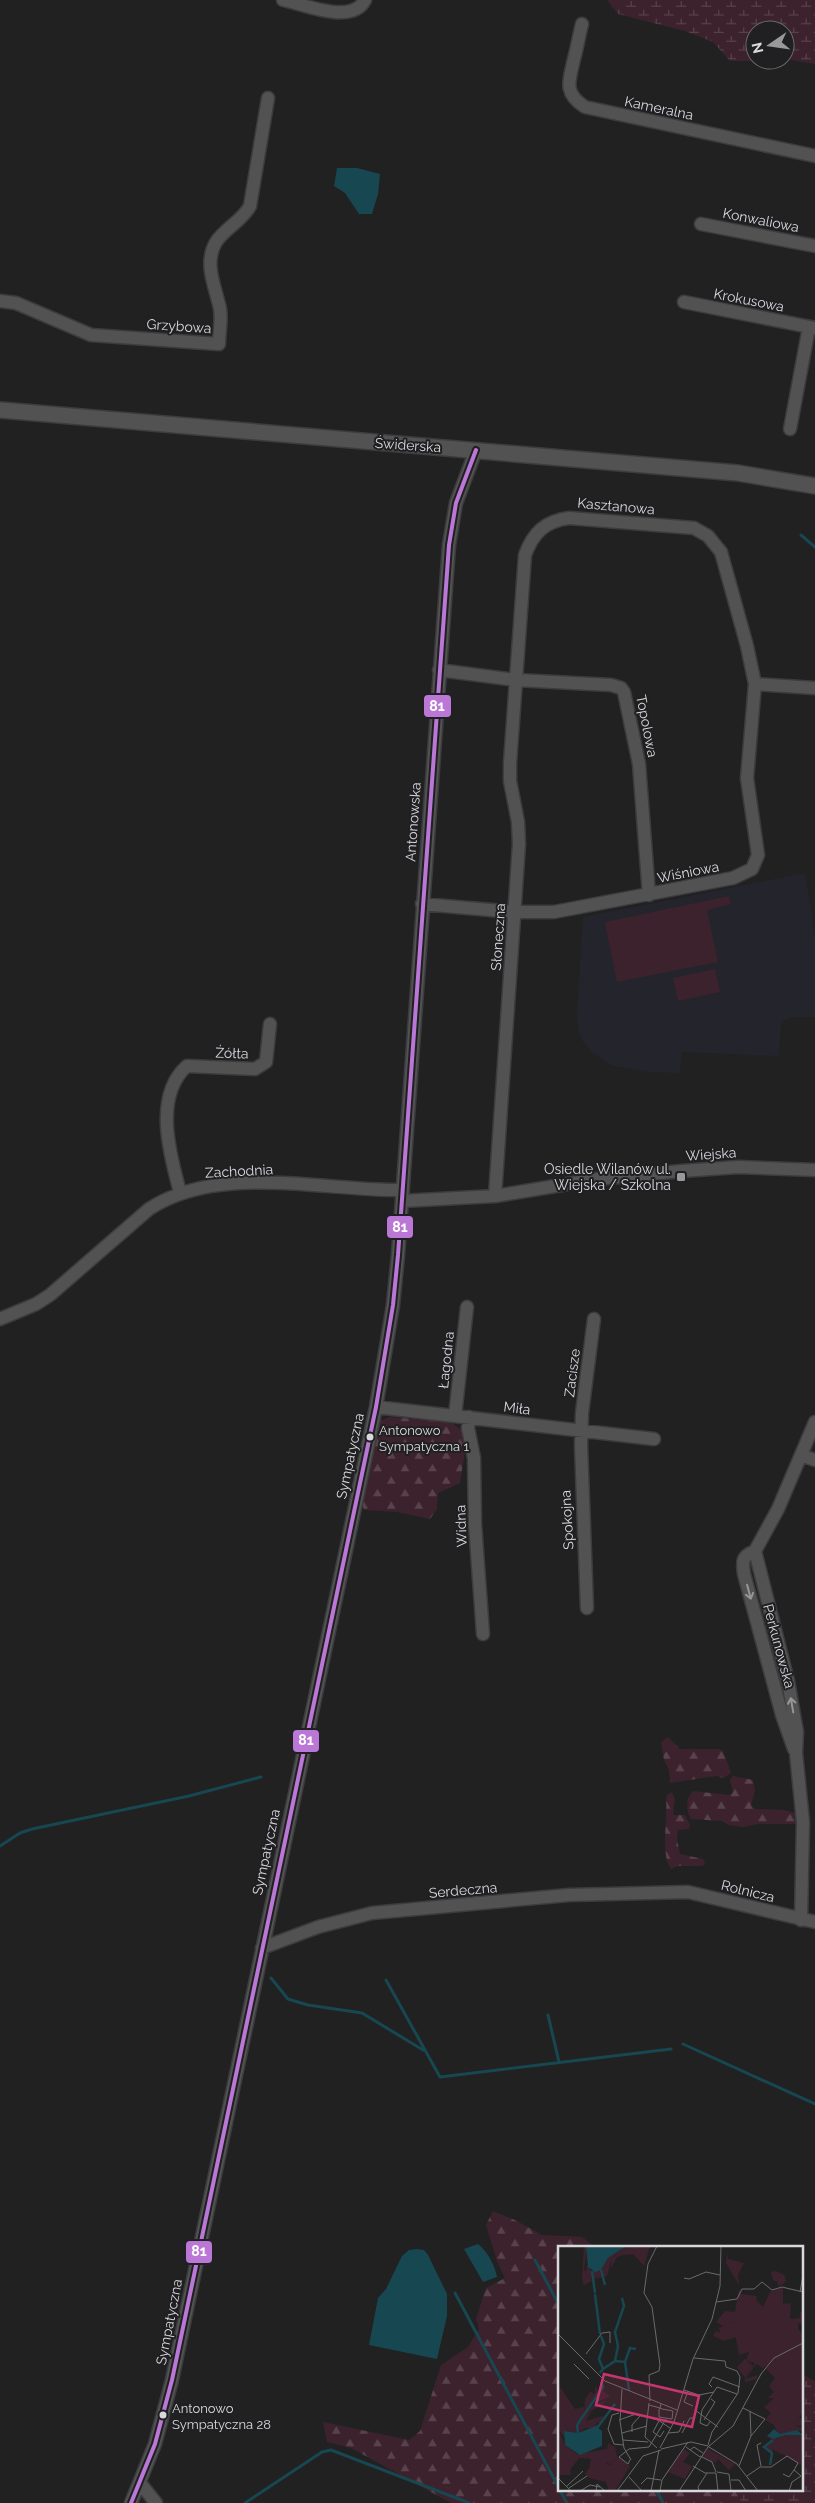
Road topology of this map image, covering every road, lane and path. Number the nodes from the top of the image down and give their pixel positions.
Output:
1 (283, 0) edge
2 (365, 0) edge
3 (582, 24) dead end
4 (268, 98) dead end
5 (815, 156) edge
6 (701, 224) dead end
7 (815, 246) edge
8 (0, 301) edge
9 (684, 302) dead end
10 (812, 327) edge
11 (0, 410) edge
12 (790, 429) dead end
13 (476, 450) junction
14 (815, 486) edge
15 (752, 665) joint
16 (439, 670) junction
17 (516, 680) junction
18 (755, 684) junction
19 (815, 688) edge
20 (649, 895) junction
21 (422, 904) junction
22 (514, 912) junction
23 (270, 1024) dead end
24 (815, 1170) edge
25 (180, 1192) junction
26 (402, 1196) junction
27 (495, 1196) junction
28 (467, 1307) dead end
29 (0, 1319) edge
30 (594, 1319) dead end
31 (376, 1407) junction
32 (455, 1416) junction
33 (469, 1417) junction
34 (815, 1422) edge
35 (582, 1430) junction
36 (654, 1440) dead end
37 (801, 1454) junction
38 (815, 1460) edge
39 (587, 1608) dead end
40 (483, 1634) dead end
41 (672, 1891) joint
42 (801, 1920) junction
43 (815, 1922) edge
44 (262, 1948) junction
45 (140, 2483) junction
46 (131, 2503) edge
47 (156, 2503) edge

1 - 2 street
3 - 5 street, Kameralna
4 - 8 street, Grzybowa
6 - 7 street, Konwaliowa
9 - 10 street, Krokusowa
10 - 12 street, Krokusowa
11 - 13 street, Świderska
13 - 14 street, Świderska
13 - 16 street, Antonowska
15 - 17 street, Kasztanowa
15 - 18 street, Wiśniowa
16 - 17 street, Topolowa
16 - 21 street, Antonowska
17 - 20 street, Topolowa
17 - 22 street, Słoneczna
18 - 19 street
18 - 20 street, Wiśniowa
20 - 22 street, Wiśniowa
21 - 22 street, Wiśniowa
21 - 26 street, Antonowska
22 - 27 street, Słoneczna
23 - 25 street, Żółta
24 - 27 street, Wiejska
25 - 26 street, Zachodnia
25 - 29 street, Zachodnia
26 - 27 street, Wiejska
26 - 31 street, Sympatyczna
28 - 32 street, Łagodna
30 - 35 street, Zacisze
31 - 32 street, Miła
31 - 44 street, Sympatyczna
32 - 33 street, Miła
33 - 35 street, Miła
33 - 40 street, Widna
34 - 37 street, Perkunowska
35 - 36 street, Miła
35 - 39 street, Spokojna
37 - 38 street
37 - 42 street, Perkunowska
41 - 42 street, Rolnicza
41 - 44 street, Serdeczna
42 - 43 street, Rolnicza
44 - 45 street, Sympatyczna
45 - 46 street, Sympatyczna
45 - 47 street

